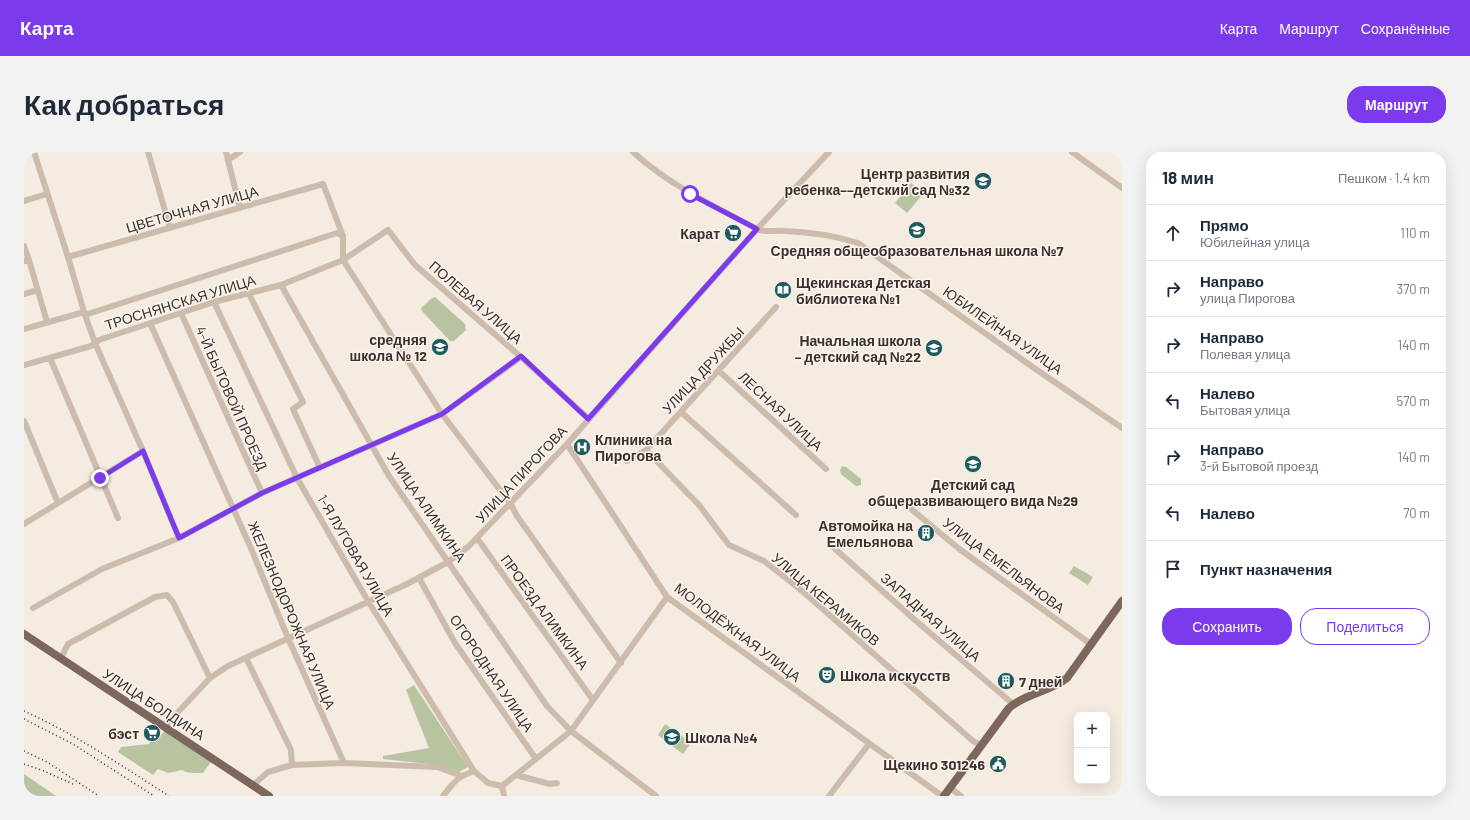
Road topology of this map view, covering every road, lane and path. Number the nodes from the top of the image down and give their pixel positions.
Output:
1 (34, 152) edge
2 (148, 152) edge
3 (226, 152) edge
4 (240, 152) edge
5 (633, 152) edge
6 (829, 152) edge
7 (1072, 152) edge
8 (228, 160) junction
9 (1122, 188) edge
10 (47, 194) junction
11 (24, 201) edge
12 (240, 208) junction
13 (170, 228) junction
14 (757, 229) junction
15 (388, 230) joint
16 (344, 236) junction
17 (24, 246) edge
18 (68, 257) junction
19 (26, 260) edge
20 (343, 260) junction
21 (281, 285) junction
22 (38, 290) junction
23 (24, 294) edge
24 (249, 294) junction
25 (214, 302) junction
26 (776, 307) dead end
27 (181, 313) junction
28 (84, 314) junction
29 (47, 322) junction
30 (150, 323) junction
31 (24, 329) edge
32 (95, 343) junction
33 (521, 356) junction
34 (50, 358) junction
35 (24, 365) edge
36 (719, 371) junction
37 (681, 412) junction
38 (442, 414) junction
39 (588, 419) junction
40 (24, 421) edge
41 (1122, 428) edge
42 (566, 444) junction
43 (371, 445) junction
44 (646, 450) junction
45 (143, 451) junction
46 (626, 462) dead end
47 (320, 468) junction
48 (826, 469) dead end
49 (100, 478) junction
50 (297, 478) junction
51 (262, 493) junction
52 (58, 503) junction
53 (510, 503) junction
54 (904, 503) dead end
55 (232, 508) junction
56 (796, 515) dead end
57 (118, 518) dead end
58 (24, 524) edge
59 (179, 538) junction
60 (477, 538) junction
61 (834, 548) dead end
62 (448, 562) junction
63 (419, 578) junction
64 (667, 597) junction
65 (368, 601) junction
66 (1122, 601) edge
67 (33, 608) dead end
68 (24, 634) edge
69 (288, 638) junction
70 (1092, 645) junction
71 (61, 658) junction
72 (246, 658) junction
73 (620, 663) junction
74 (210, 678) junction
75 (593, 700) junction
76 (1014, 704) junction
77 (165, 726) junction
78 (571, 731) junction
79 (869, 744) junction
80 (981, 745) junction
81 (536, 759) junction
82 (344, 763) junction
83 (292, 765) junction
84 (474, 771) junction
85 (516, 775) junction
86 (462, 776) junction
87 (557, 783) dead end
88 (254, 785) junction
89 (502, 786) junction
90 (950, 788) junction
91 (269, 796) edge
92 (443, 796) edge
93 (503, 796) edge
94 (656, 796) edge
95 (830, 796) edge
96 (943, 796) edge
97 (961, 796) edge

1 - 10 street
2 - 13 street
3 - 8 street
4 - 8 street
5 - 14 street, ЮБИЛЕЙНАЯ УЛИЦА
6 - 14 street, УЛИЦА ПИРОГОВА
7 - 9 street
8 - 12 street
10 - 11 street
10 - 18 street
12 - 13 street, ЦВЕТОЧНАЯ УЛИЦА
12 - 16 street, ЦВЕТОЧНАЯ УЛИЦА
13 - 18 street, ЦВЕТОЧНАЯ УЛИЦА
14 - 39 street, УЛИЦА ПИРОГОВА
14 - 41 street, ЮБИЛЕЙНАЯ УЛИЦА
15 - 20 street, ТРОСНЯНСКАЯ УЛИЦА
15 - 33 street, ПОЛЕВАЯ УЛИЦА
16 - 20 street
16 - 28 street
17 - 19 street
18 - 28 street
19 - 22 street
20 - 21 street, ТРОСНЯНСКАЯ УЛИЦА
20 - 38 street
21 - 24 street, ТРОСНЯНСКАЯ УЛИЦА
21 - 43 street, УЛИЦА АЛИМКИНА
22 - 23 street
22 - 29 street
24 - 25 street, ТРОСНЯНСКАЯ УЛИЦА
24 - 47 street
25 - 27 street, ТРОСНЯНСКАЯ УЛИЦА
25 - 50 street, 1-Я ЛУГОВАЯ УЛИЦА
26 - 36 street, УЛИЦА ДРУЖБЫ
27 - 30 street, ТРОСНЯНСКАЯ УЛИЦА
27 - 51 street, 4-Й БЫТОВОЙ ПРОЕЗД
28 - 29 street
28 - 32 street
29 - 31 street
30 - 32 street, ТРОСНЯНСКАЯ УЛИЦА
30 - 55 street, ЖЕЛЕЗНОДОРОЖНАЯ УЛИЦА
32 - 34 street, ТРОСНЯНСКАЯ УЛИЦА
32 - 45 street
33 - 38 street
33 - 39 street, ПОЛЕВАЯ УЛИЦА
34 - 35 street, ТРОСНЯНСКАЯ УЛИЦА
34 - 49 street
36 - 37 street, УЛИЦА ДРУЖБЫ
36 - 48 street, ЛЕСНАЯ УЛИЦА
37 - 44 street, УЛИЦА ДРУЖБЫ
37 - 56 street
38 - 43 street
38 - 53 street
39 - 42 street, УЛИЦА ПИРОГОВА
40 - 52 street
42 - 53 street, УЛИЦА ПИРОГОВА
42 - 64 street, МОЛОДЁЖНАЯ УЛИЦА
43 - 47 street
43 - 62 street, УЛИЦА АЛИМКИНА
44 - 46 street, УЛИЦА ДРУЖБЫ
44 - 80 street, УЛИЦА КЕРАМИКОВ
45 - 49 street
45 - 59 street
47 - 50 street
49 - 52 street
49 - 57 street
50 - 51 street
50 - 65 street, 1-Я ЛУГОВАЯ УЛИЦА
51 - 55 street
52 - 58 street
53 - 60 street, УЛИЦА ПИРОГОВА
53 - 73 street
54 - 70 street, УЛИЦА ЕМЕЛЬЯНОВА
55 - 59 street
55 - 69 street, ЖЕЛЕЗНОДОРОЖНАЯ УЛИЦА
59 - 67 street
60 - 62 street, УЛИЦА ПИРОГОВА
60 - 75 street, ПРОЕЗД АЛИМКИНА
61 - 76 street, ЗАПАДНАЯ УЛИЦА
62 - 63 street, УЛИЦА ПИРОГОВА
62 - 78 street, УЛИЦА АЛИМКИНА
63 - 65 street, УЛИЦА ПИРОГОВА
63 - 81 street, ОГОРОДНАЯ УЛИЦА
64 - 73 street
64 - 79 street, МОЛОДЁЖНАЯ УЛИЦА
65 - 69 street, УЛИЦА ПИРОГОВА
65 - 84 street, 1-Я ЛУГОВАЯ УЛИЦА
66 - 70 main road
68 - 71 main road, УЛИЦА БОЛДИНА
69 - 72 street, УЛИЦА ПИРОГОВА
69 - 82 street, ЖЕЛЕЗНОДОРОЖНАЯ УЛИЦА
70 - 76 main road
71 - 74 street
71 - 77 main road, УЛИЦА БОЛДИНА
72 - 74 street, УЛИЦА ПИРОГОВА
72 - 83 street
73 - 75 street
74 - 77 street, УЛИЦА ПИРОГОВА
75 - 78 street
76 - 80 main road
77 - 88 main road, УЛИЦА БОЛДИНА
78 - 81 street
78 - 94 street, УЛИЦА АЛИМКИНА
79 - 95 street
79 - 96 street, МОЛОДЁЖНАЯ УЛИЦА
80 - 90 main road
81 - 85 street
82 - 83 street
82 - 86 street
83 - 88 street
84 - 86 street
84 - 89 street, 1-Я ЛУГОВАЯ УЛИЦА
85 - 87 street
85 - 89 street
86 - 92 street
88 - 91 main road, УЛИЦА БОЛДИНА
89 - 93 street
90 - 96 main road
90 - 97 street

